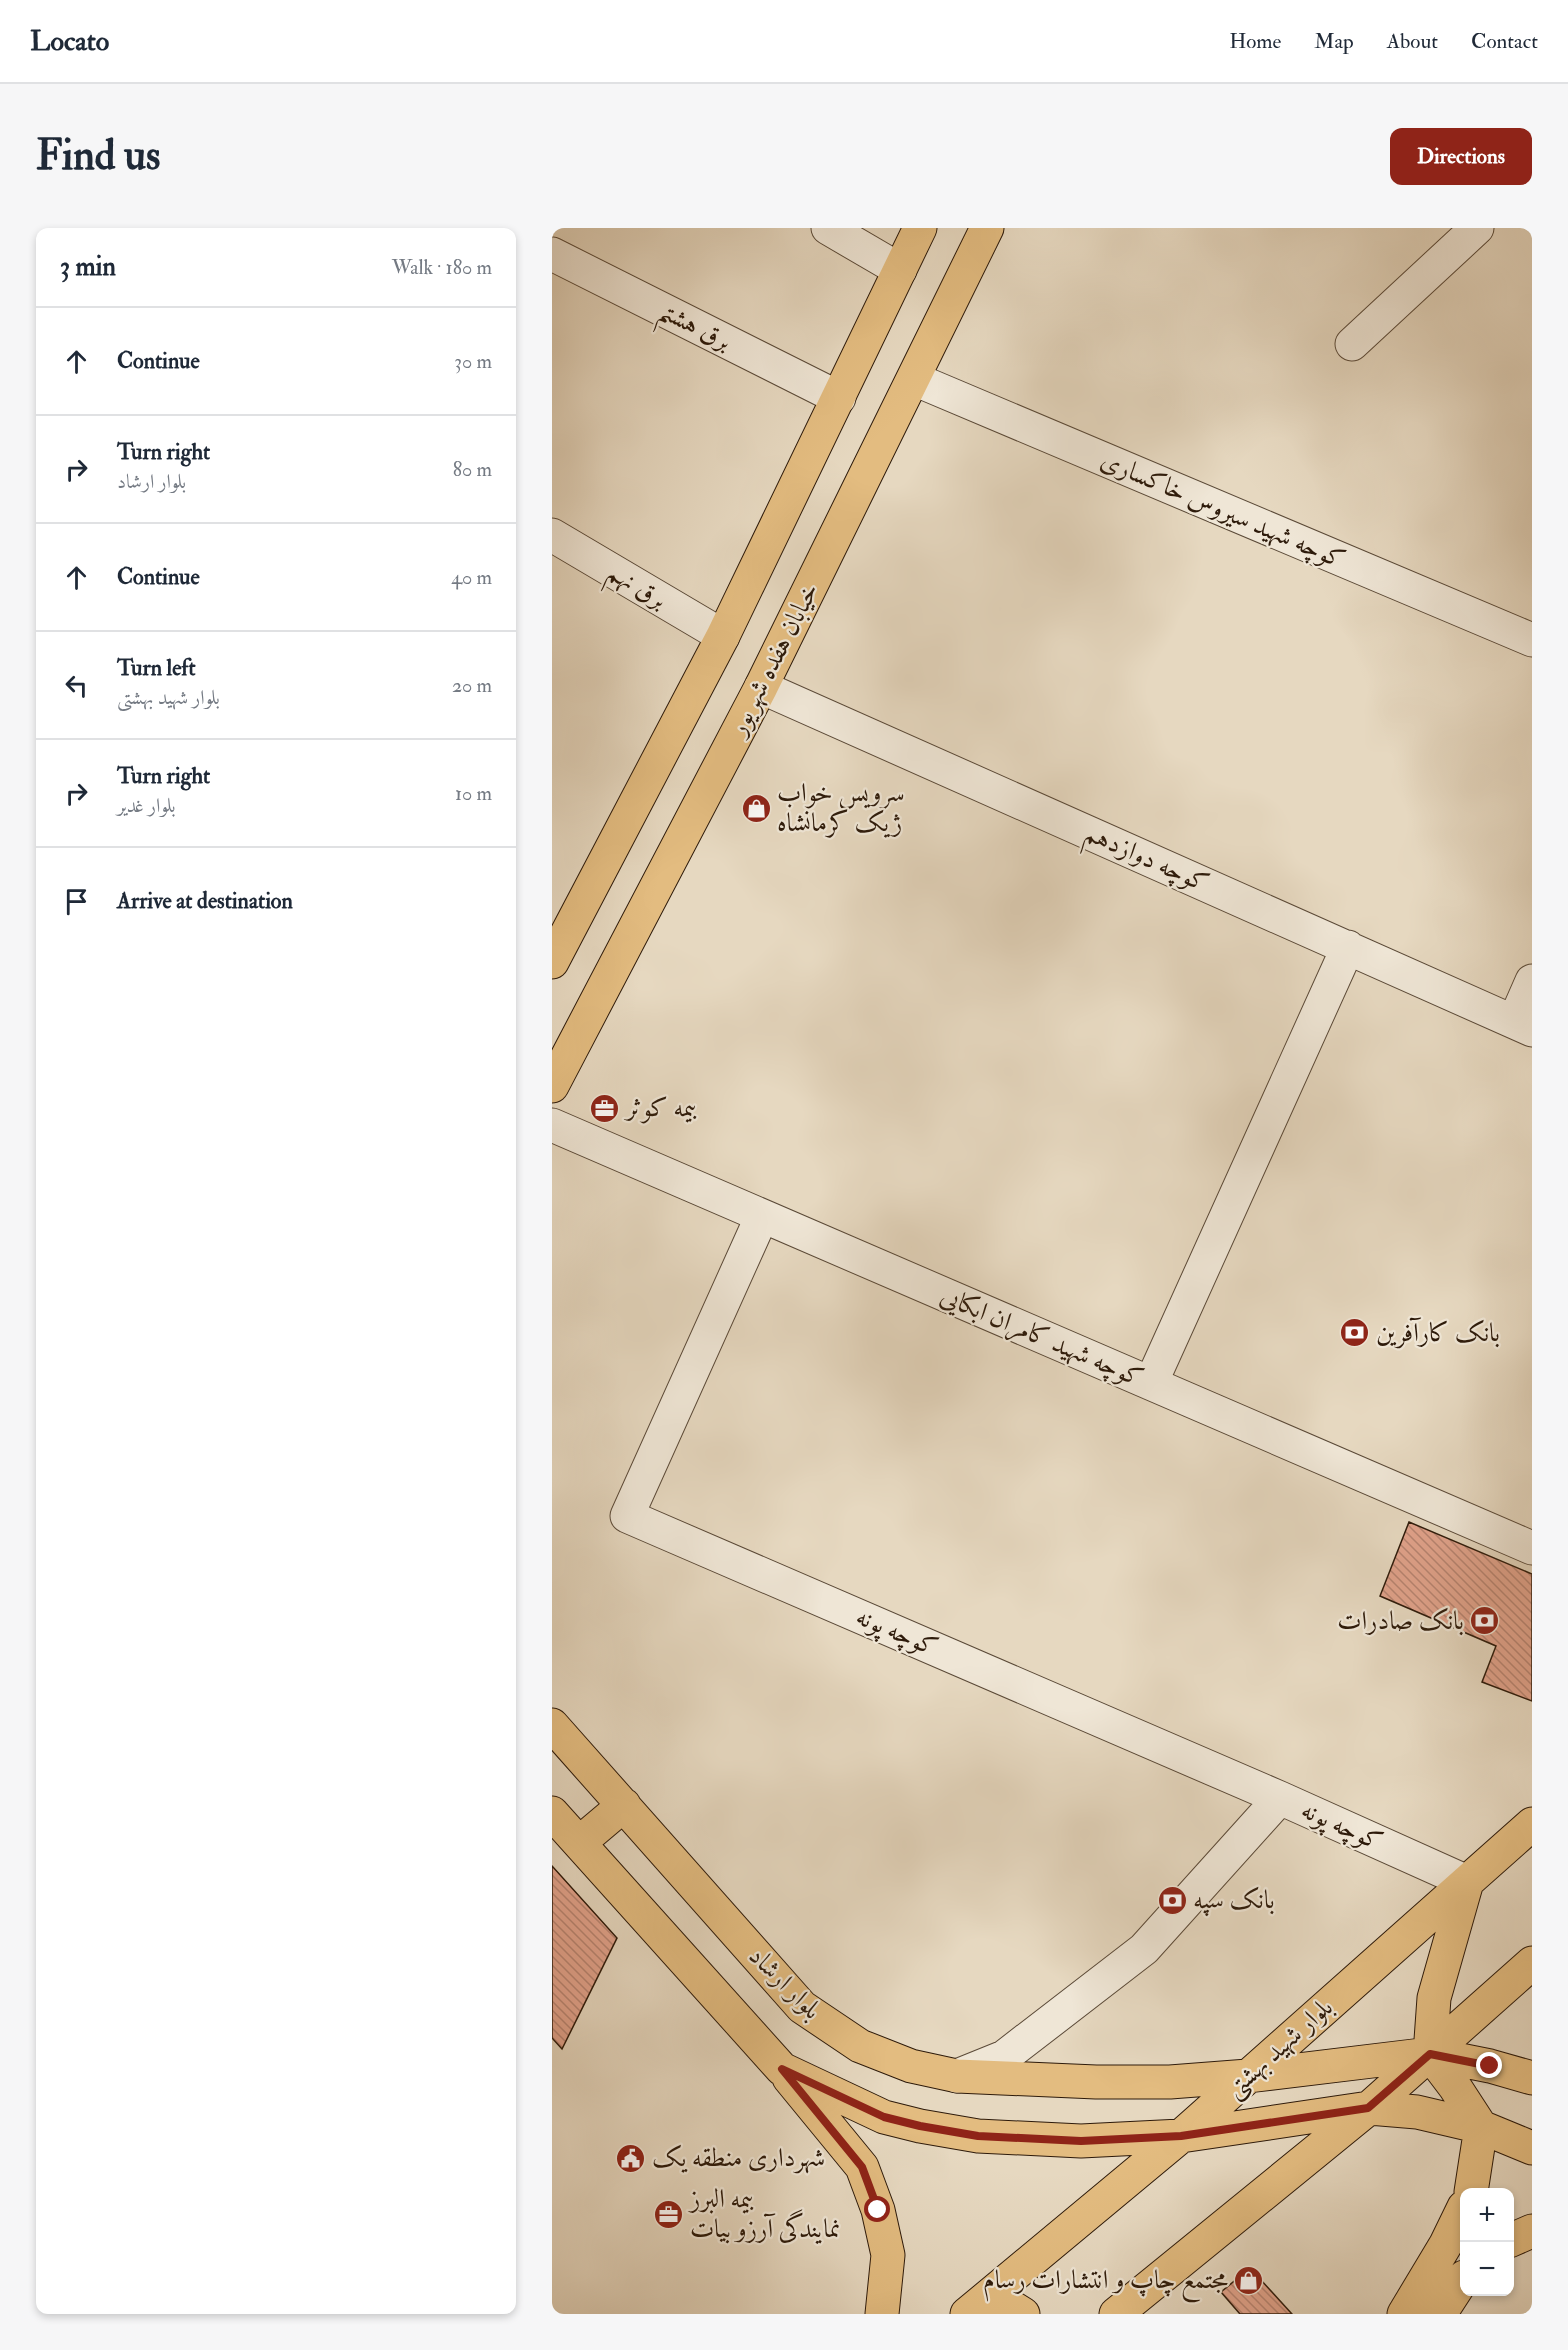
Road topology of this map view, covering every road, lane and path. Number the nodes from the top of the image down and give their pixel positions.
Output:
1 (828, 228) edge
2 (920, 228) edge
3 (987, 228) edge
4 (1477, 228) edge
5 (552, 254) edge
6 (900, 270) junction
7 (1352, 344) dead end
8 (914, 379) junction
9 (839, 398) junction
10 (552, 535) edge
11 (723, 636) junction
12 (1532, 640) edge
13 (761, 687) junction
14 (556, 946) edge
15 (1347, 947) junction
16 (1532, 981) edge
17 (1523, 1026) edge
18 (552, 1086) edge
19 (552, 1125) edge
20 (762, 1216) junction
21 (1150, 1383) junction
22 (1532, 1548) edge
23 (552, 1725) edge
24 (1280, 1798) junction
25 (624, 1805) junction
26 (552, 1814) edge
27 (1532, 1824) edge
28 (579, 1843) junction
29 (1467, 1882) junction
30 (1532, 1963) edge
31 (1430, 2054) junction
32 (782, 2069) junction
33 (957, 2076) junction
34 (1248, 2076) junction
35 (1532, 2078) edge
36 (1368, 2108) junction
37 (1481, 2127) junction
38 (1181, 2136) junction
39 (1532, 2148) edge
40 (1472, 2188) edge
41 (1460, 2215) edge
42 (1532, 2231) edge
43 (1514, 2239) edge
44 (1460, 2283) edge
45 (979, 2304) edge
46 (882, 2314) edge
47 (1023, 2314) edge
48 (1116, 2314) edge
49 (1404, 2314) edge
50 (1440, 2314) edge

1 - 6 street
2 - 6 main road
3 - 8 main road, خیابان هفده شهریور
4 - 7 street
5 - 9 street, برق هشتم
6 - 9 main road
8 - 12 street, کوچه شهید سیروس خاکساری
8 - 13 main road, خیابان هفده شهریور
9 - 11 main road
10 - 11 street, برق نهم
11 - 14 main road
13 - 15 street, کوچه دوازدهم
13 - 18 main road, خیابان هفده شهریور
15 - 17 street, کوچه دوازدهم
15 - 21 street
16 - 17 street
19 - 20 street, کوچه شهید کامران ابکایی
20 - 21 street, کوچه شهید کامران ابکایی
20 - 24 street, کوچه پونه
21 - 22 street, کوچه شهید کامران ابکایی
23 - 25 main road, بلوار ارشاد
24 - 29 street, کوچه پونه
24 - 33 street
25 - 28 main road
25 - 33 main road, بلوار ارشاد
26 - 28 main road
27 - 29 main road, بلوار شهید بهشتی
28 - 32 main road
29 - 31 main road
29 - 34 main road, بلوار شهید بهشتی
30 - 31 main road
31 - 34 main road, بلوار ارشاد
31 - 35 main road, بلوار ارشاد
31 - 36 main road
31 - 37 main road
32 - 38 main road
32 - 46 main road
33 - 34 main road, بلوار ارشاد
34 - 38 main road, بلوار شهید بهشتی
36 - 37 main road
36 - 38 main road
36 - 48 main road
37 - 39 main road
37 - 40 main road
38 - 45 main road, بلوار شهید بهشتی
41 - 49 main road
42 - 43 main road
44 - 50 main road
45 - 47 main road

